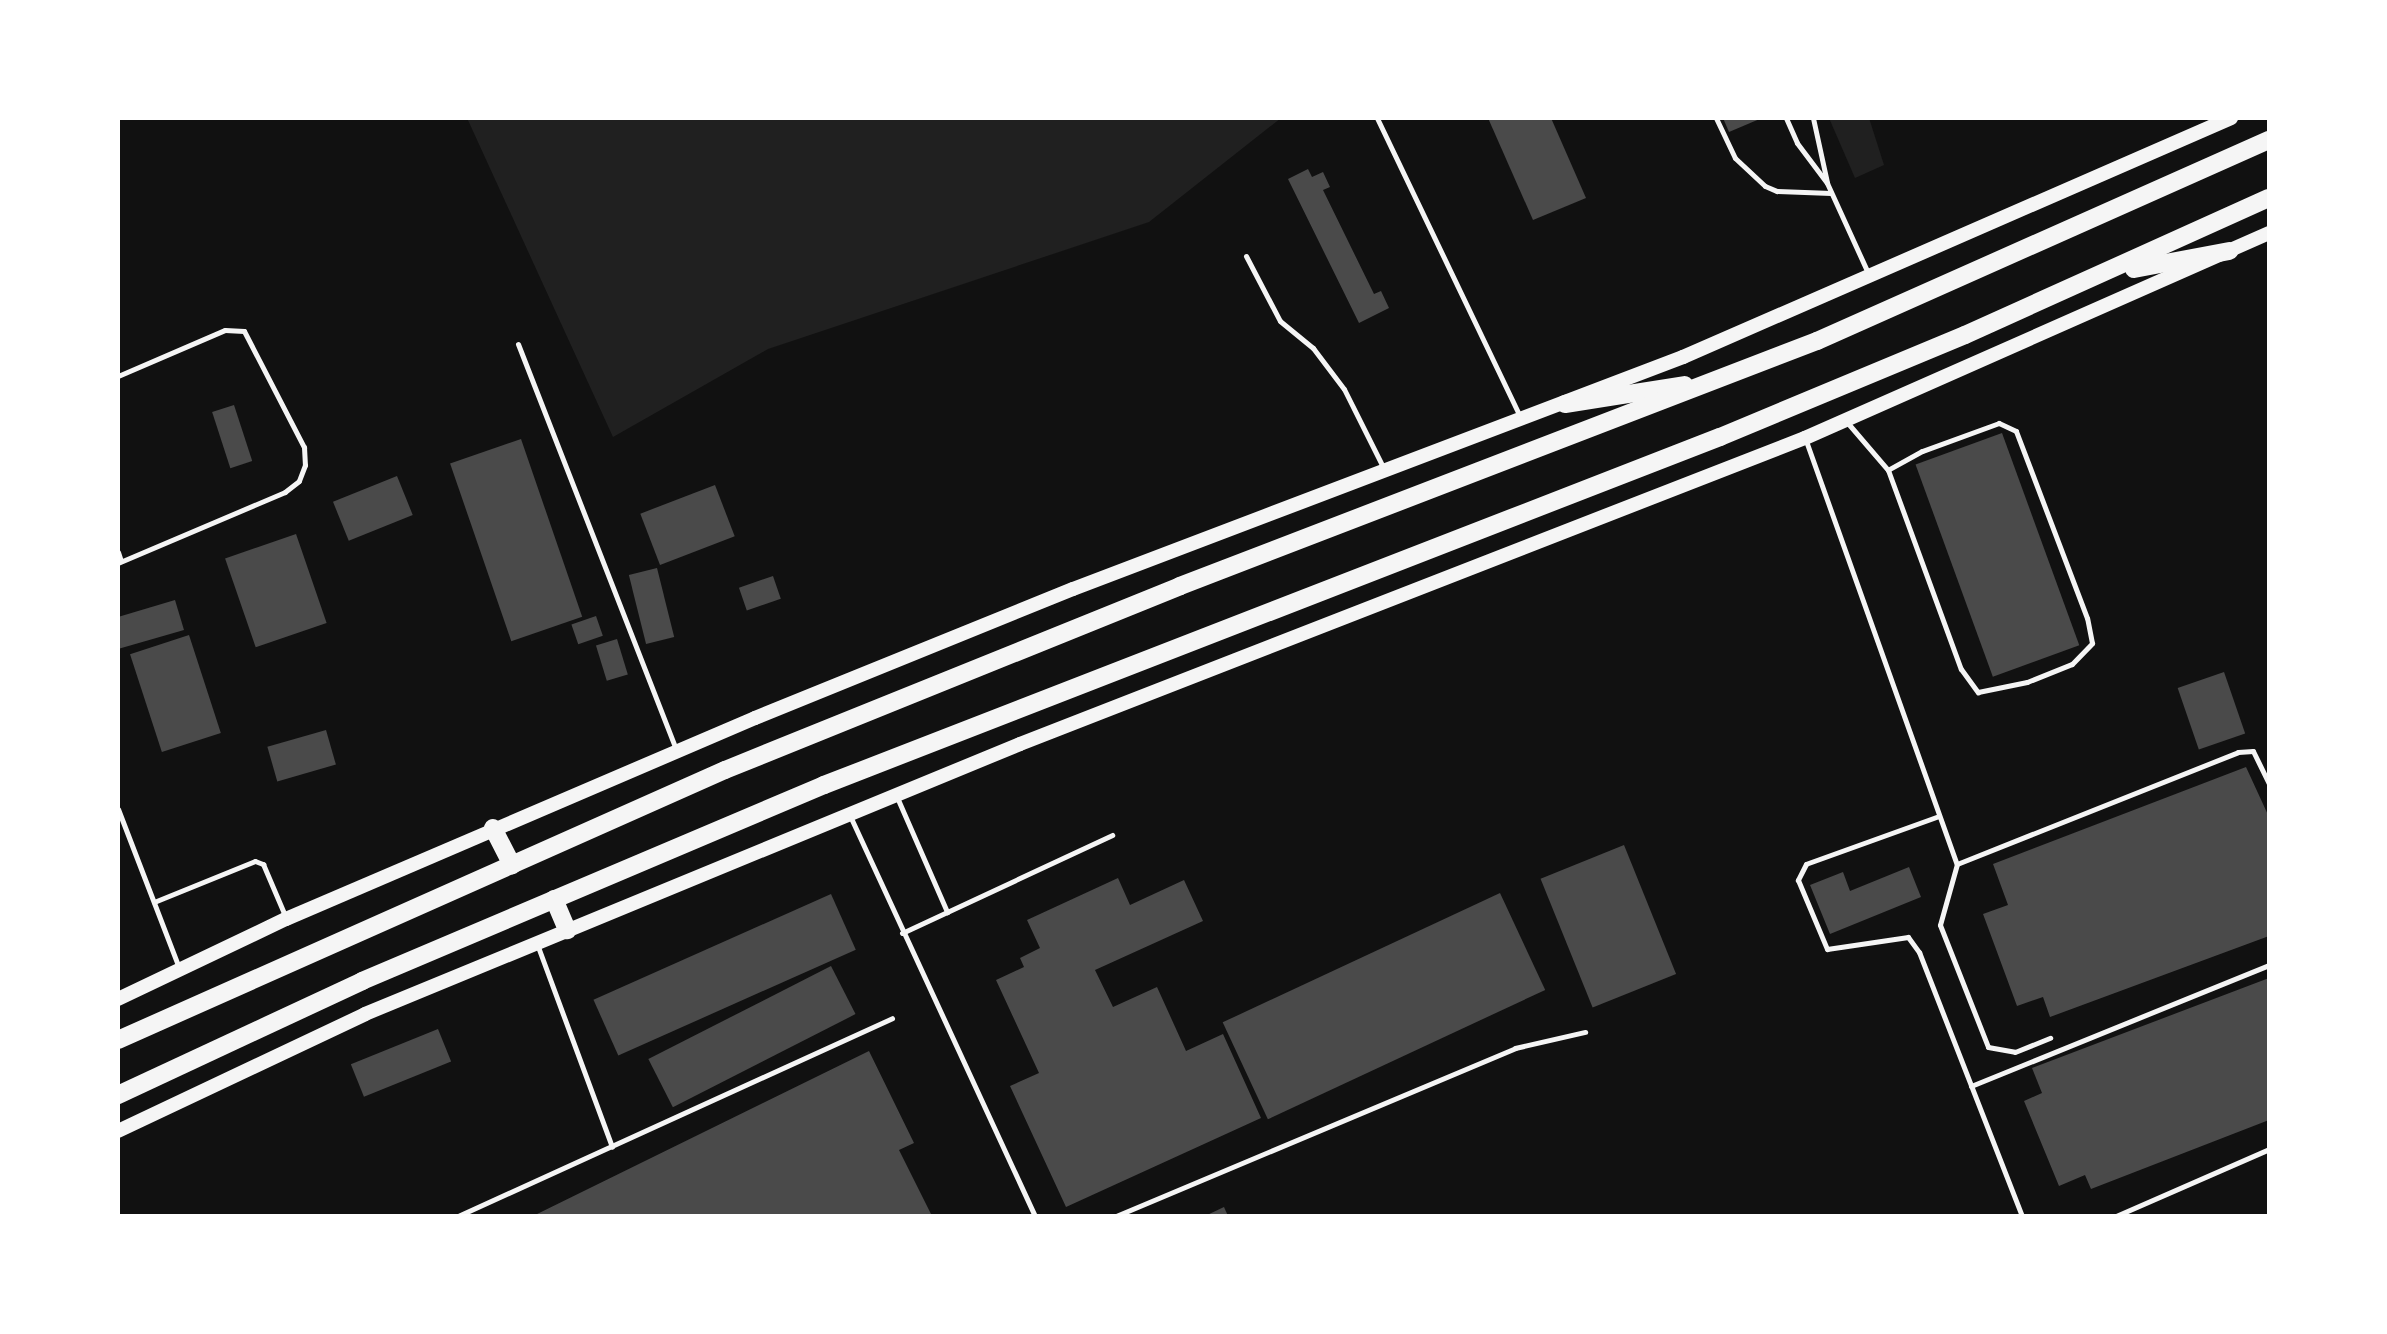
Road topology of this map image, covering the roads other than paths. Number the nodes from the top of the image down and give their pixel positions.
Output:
1 (1377, 118) edge
2 (1716, 118) edge
3 (1786, 118) edge
4 (1813, 118) edge
5 (2231, 118) edge
6 (2269, 140) edge
7 (1827, 183) junction
8 (1831, 193) junction
9 (2269, 198) edge
10 (2269, 233) edge
11 (2229, 251) junction
12 (1246, 256) dead end
13 (1871, 279) junction
14 (2039, 302) junction
15 (518, 344) dead end
16 (1744, 370) junction
17 (118, 376) edge
18 (1565, 404) junction
19 (1523, 420) junction
20 (1845, 421) junction
21 (1805, 438) junction
22 (1888, 470) junction
23 (1385, 471) junction
24 (118, 552) edge
25 (120, 562) edge
26 (676, 751) junction
27 (2269, 784) edge
28 (896, 795) junction
29 (118, 809) edge
30 (849, 813) junction
31 (1939, 816) junction
32 (493, 828) junction
33 (1112, 835) dead end
34 (1957, 864) junction
35 (512, 865) junction
36 (554, 899) junction
37 (154, 902) junction
38 (947, 912) junction
39 (286, 919) junction
40 (567, 930) junction
41 (902, 933) junction
42 (537, 943) junction
43 (2269, 965) edge
44 (180, 969) junction
45 (118, 999) edge
46 (892, 1018) dead end
47 (1585, 1032) dead end
48 (2050, 1038) dead end
49 (118, 1040) edge
50 (1971, 1086) junction
51 (118, 1095) edge
52 (118, 1131) edge
53 (612, 1147) junction
54 (2269, 1149) edge
55 (458, 1216) edge
56 (1035, 1216) edge
57 (1116, 1216) edge
58 (2022, 1216) edge
59 (2116, 1216) edge

1 - 19 lane
2 - 8 lane
3 - 7 lane
4 - 7 lane
5 - 13 street
6 - 16 highway
7 - 8 lane
8 - 13 lane
9 - 14 highway
10 - 11 street
11 - 14 highway
11 - 20 street
12 - 23 lane
13 - 18 street
14 - 36 highway
15 - 26 lane
16 - 18 highway
16 - 35 highway
17 - 25 lane
18 - 19 street
19 - 23 street
20 - 21 street
20 - 22 lane
21 - 28 street
21 - 31 lane
22 - 22 lane
23 - 26 street
24 - 25 lane
26 - 32 street
27 - 34 lane
28 - 30 street
28 - 38 lane
29 - 37 lane
30 - 40 street
30 - 41 lane
31 - 34 lane
31 - 50 lane
32 - 35 highway
32 - 39 street
33 - 38 lane
34 - 48 lane
35 - 49 highway
36 - 40 highway
36 - 51 highway
37 - 39 lane
37 - 44 lane
38 - 41 lane
39 - 44 street
40 - 42 street
41 - 56 lane
42 - 52 street
42 - 53 lane
43 - 50 lane
44 - 45 street
46 - 53 lane
47 - 57 lane
50 - 58 lane
53 - 55 lane
54 - 59 lane

